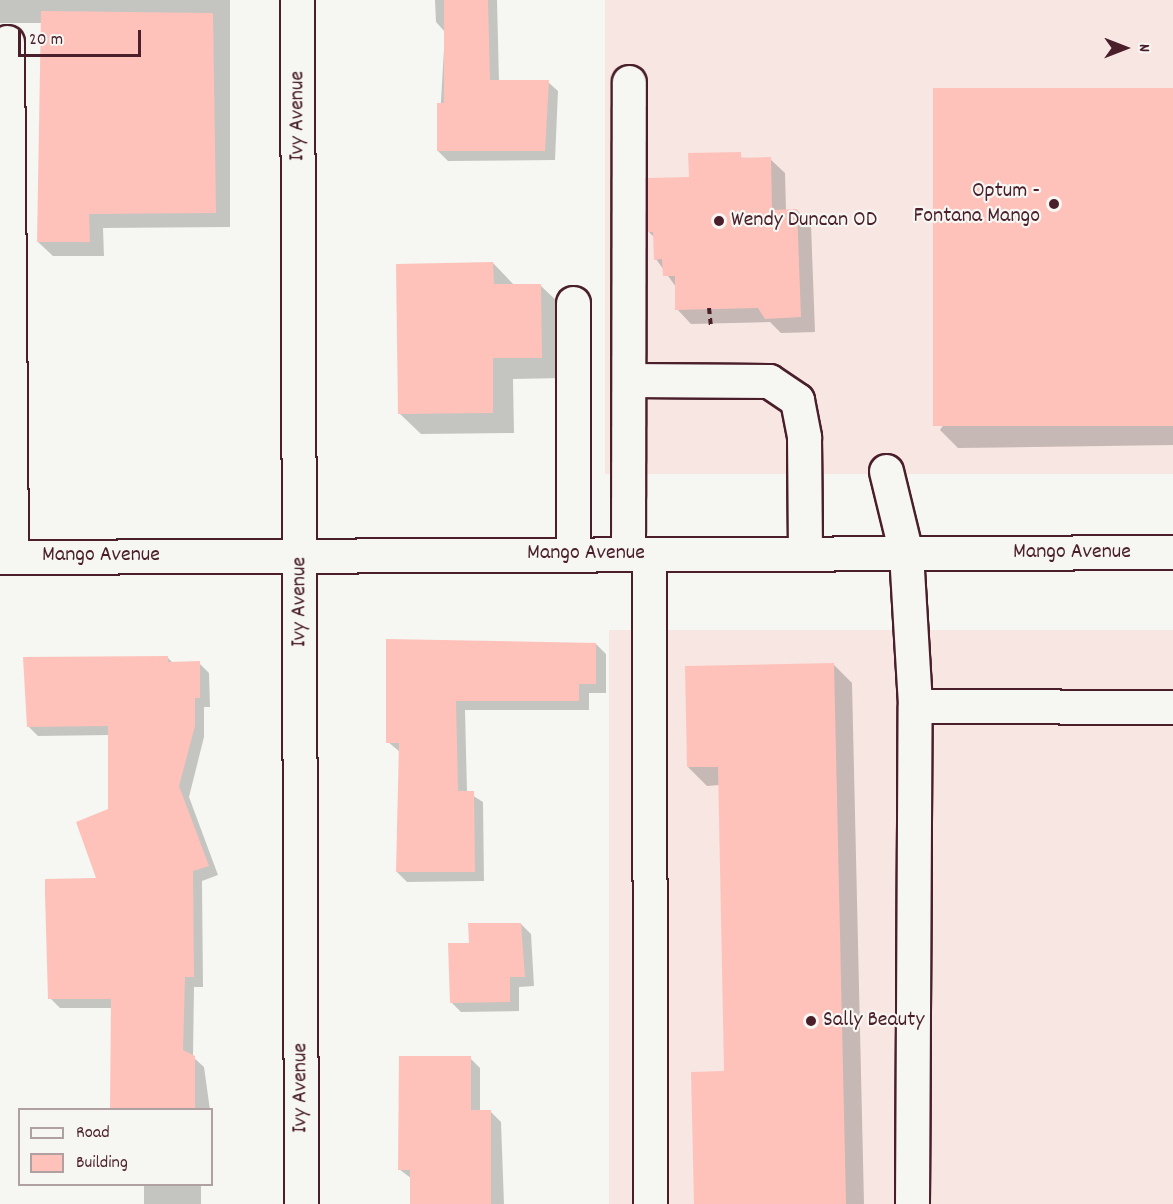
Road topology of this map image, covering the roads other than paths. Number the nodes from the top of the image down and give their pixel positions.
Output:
1 (297, 0) edge
2 (7, 42) dead end
3 (629, 82) dead end
4 (573, 303) dead end
5 (629, 380) junction
6 (886, 471) dead end
7 (1173, 552) edge
8 (906, 553) junction
9 (573, 554) junction
10 (638, 554) junction
11 (805, 554) junction
12 (300, 555) junction
13 (5, 557) edge
14 (915, 706) junction
15 (1173, 707) edge
16 (301, 1204) edge
17 (650, 1204) edge
18 (912, 1204) edge

1 - 12 street, Ivy Avenue
2 - 13 street
3 - 5 street
4 - 9 street
5 - 10 street
5 - 11 street
6 - 8 street
7 - 8 street, Mango Avenue
8 - 11 street, Mango Avenue
8 - 14 street
9 - 10 street, Mango Avenue
9 - 12 street, Mango Avenue
10 - 11 street, Mango Avenue
10 - 17 street
12 - 13 street, Mango Avenue
12 - 16 street, Ivy Avenue
14 - 15 street
14 - 18 street

